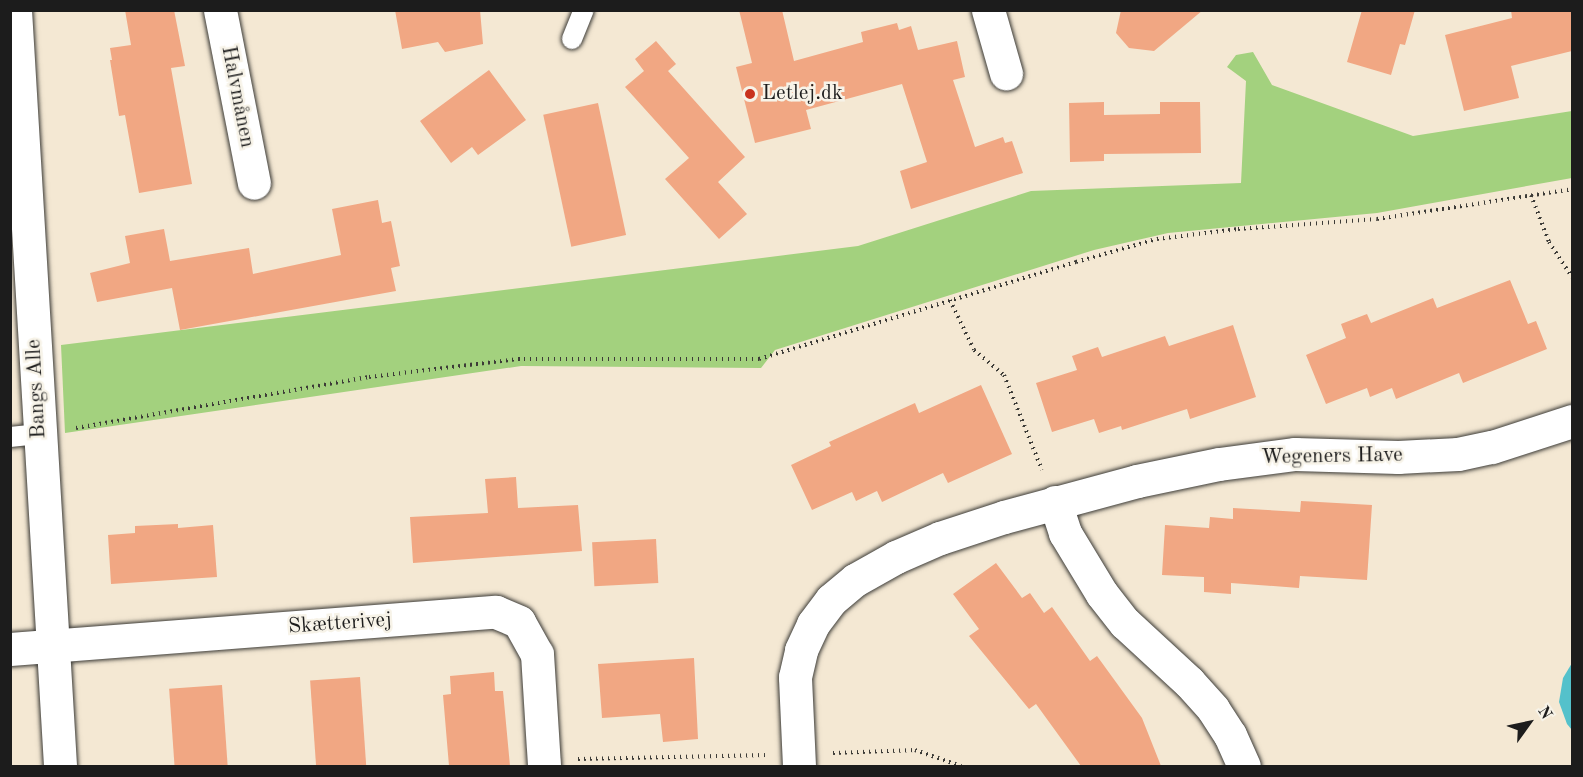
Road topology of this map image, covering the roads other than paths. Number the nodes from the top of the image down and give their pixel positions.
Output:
1 (15, 10) edge
2 (220, 10) edge
3 (584, 10) edge
4 (988, 10) edge
5 (572, 39) dead end
6 (1006, 73) dead end
7 (254, 183) dead end
8 (1572, 421) edge
9 (25, 436) edge
10 (1055, 502) junction
11 (53, 646) junction
12 (10, 649) edge
13 (799, 761) edge
14 (544, 763) edge
15 (60, 766) edge
16 (1244, 766) edge

1 - 9 street, Bangs Alle
2 - 7 street, Halvmånen
3 - 5 lane
4 - 6 street
8 - 10 street, Wegeners Have
9 - 11 street, Bangs Alle
10 - 13 street, Wegeners Have
10 - 16 street
11 - 12 street, Skætterivej
11 - 14 street, Skætterivej
11 - 15 street, Bangs Alle

